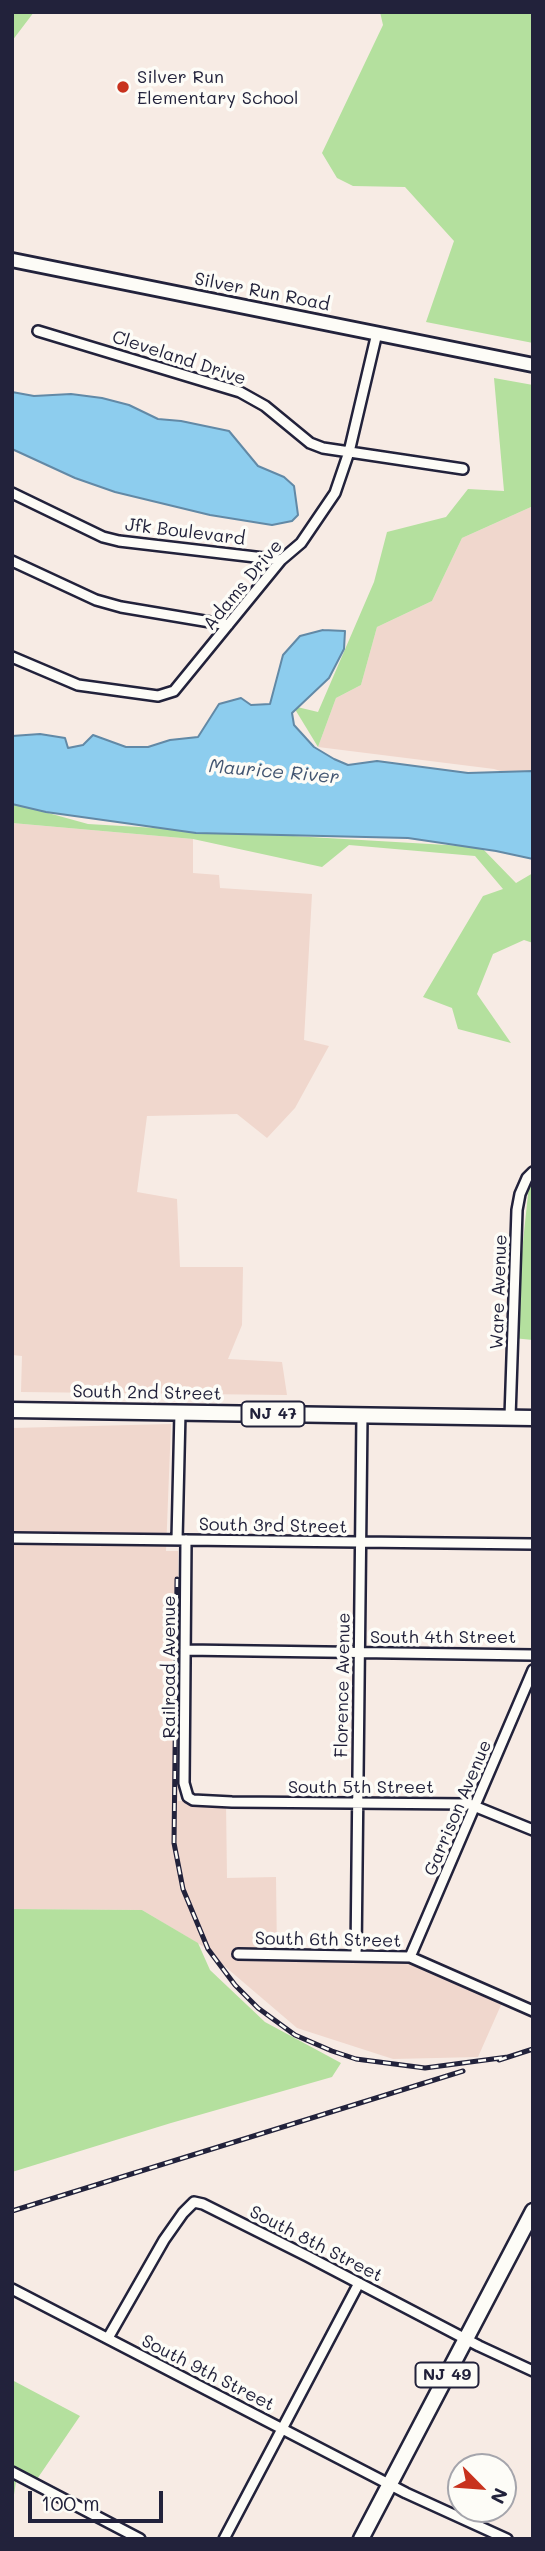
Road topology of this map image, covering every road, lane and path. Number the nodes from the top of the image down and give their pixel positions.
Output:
1 (12, 260) edge
2 (38, 331) dead end
3 (377, 333) junction
4 (533, 365) edge
5 (349, 452) junction
6 (463, 469) dead end
7 (12, 494) edge
8 (281, 560) junction
9 (12, 561) edge
10 (228, 625) junction
11 (12, 657) edge
12 (533, 1172) edge
13 (12, 1410) edge
14 (180, 1412) junction
15 (362, 1415) junction
16 (510, 1417) junction
17 (533, 1418) edge
18 (12, 1538) edge
19 (182, 1540) junction
20 (361, 1543) junction
21 (533, 1544) edge
22 (186, 1650) junction
23 (359, 1653) junction
24 (533, 1654) edge
25 (533, 1670) edge
26 (186, 1793) joint
27 (358, 1802) junction
28 (476, 1806) junction
29 (533, 1830) edge
30 (237, 1954) dead end
31 (356, 1956) junction
32 (411, 1957) junction
33 (533, 2011) edge
34 (533, 2211) edge
35 (359, 2283) junction
36 (12, 2289) edge
37 (108, 2339) junction
38 (466, 2339) junction
39 (533, 2371) edge
40 (282, 2429) junction
41 (12, 2472) edge
42 (389, 2485) junction
43 (140, 2539) edge
44 (224, 2539) edge
45 (360, 2539) edge
46 (507, 2539) edge

1 - 3 main road, Silver Run Road
2 - 5 street, Cleveland Drive
3 - 4 main road, Silver Run Road
3 - 5 street, Adams Drive
5 - 6 street, Cleveland Drive
5 - 8 street, Adams Drive
7 - 8 street, Jfk Boulevard
8 - 10 street, Adams Drive
9 - 10 street
10 - 11 street, Adams Drive
12 - 16 street, Ware Avenue
13 - 14 main road, South 2nd Street / NJ 47
14 - 15 main road, South 2nd Street / NJ 47
14 - 19 street, Railroad Avenue
15 - 16 main road, South 2nd Street / NJ 47
15 - 20 street, Florence Avenue
16 - 17 main road, South 2nd Street / NJ 47
18 - 19 street, South 3rd Street
19 - 20 street, South 3rd Street
19 - 22 street, Railroad Avenue
20 - 21 street, South 3rd Street
20 - 23 street, Florence Avenue
22 - 23 street, South 4th Street
22 - 26 street, Railroad Avenue
23 - 24 street, South 4th Street
23 - 27 street, Florence Avenue
25 - 28 street, Garrison Avenue
26 - 27 street, South 5th Street
27 - 28 street, South 5th Street
27 - 31 street, Florence Avenue
28 - 29 street, South 5th Street
28 - 32 street, Garrison Avenue
30 - 31 street, South 6th Street
31 - 32 street, South 6th Street
32 - 33 street, South 6th Street
34 - 38 main road, NJ 49
35 - 37 street, South 8th Street
35 - 38 street, South 8th Street
35 - 40 street
36 - 37 street, South 9th Street
37 - 40 street, South 9th Street
38 - 39 street, South 8th Street
38 - 42 main road, NJ 49
40 - 42 street, South 9th Street
40 - 44 street
41 - 43 street
42 - 45 main road, NJ 49
42 - 46 street, South 9th Street

